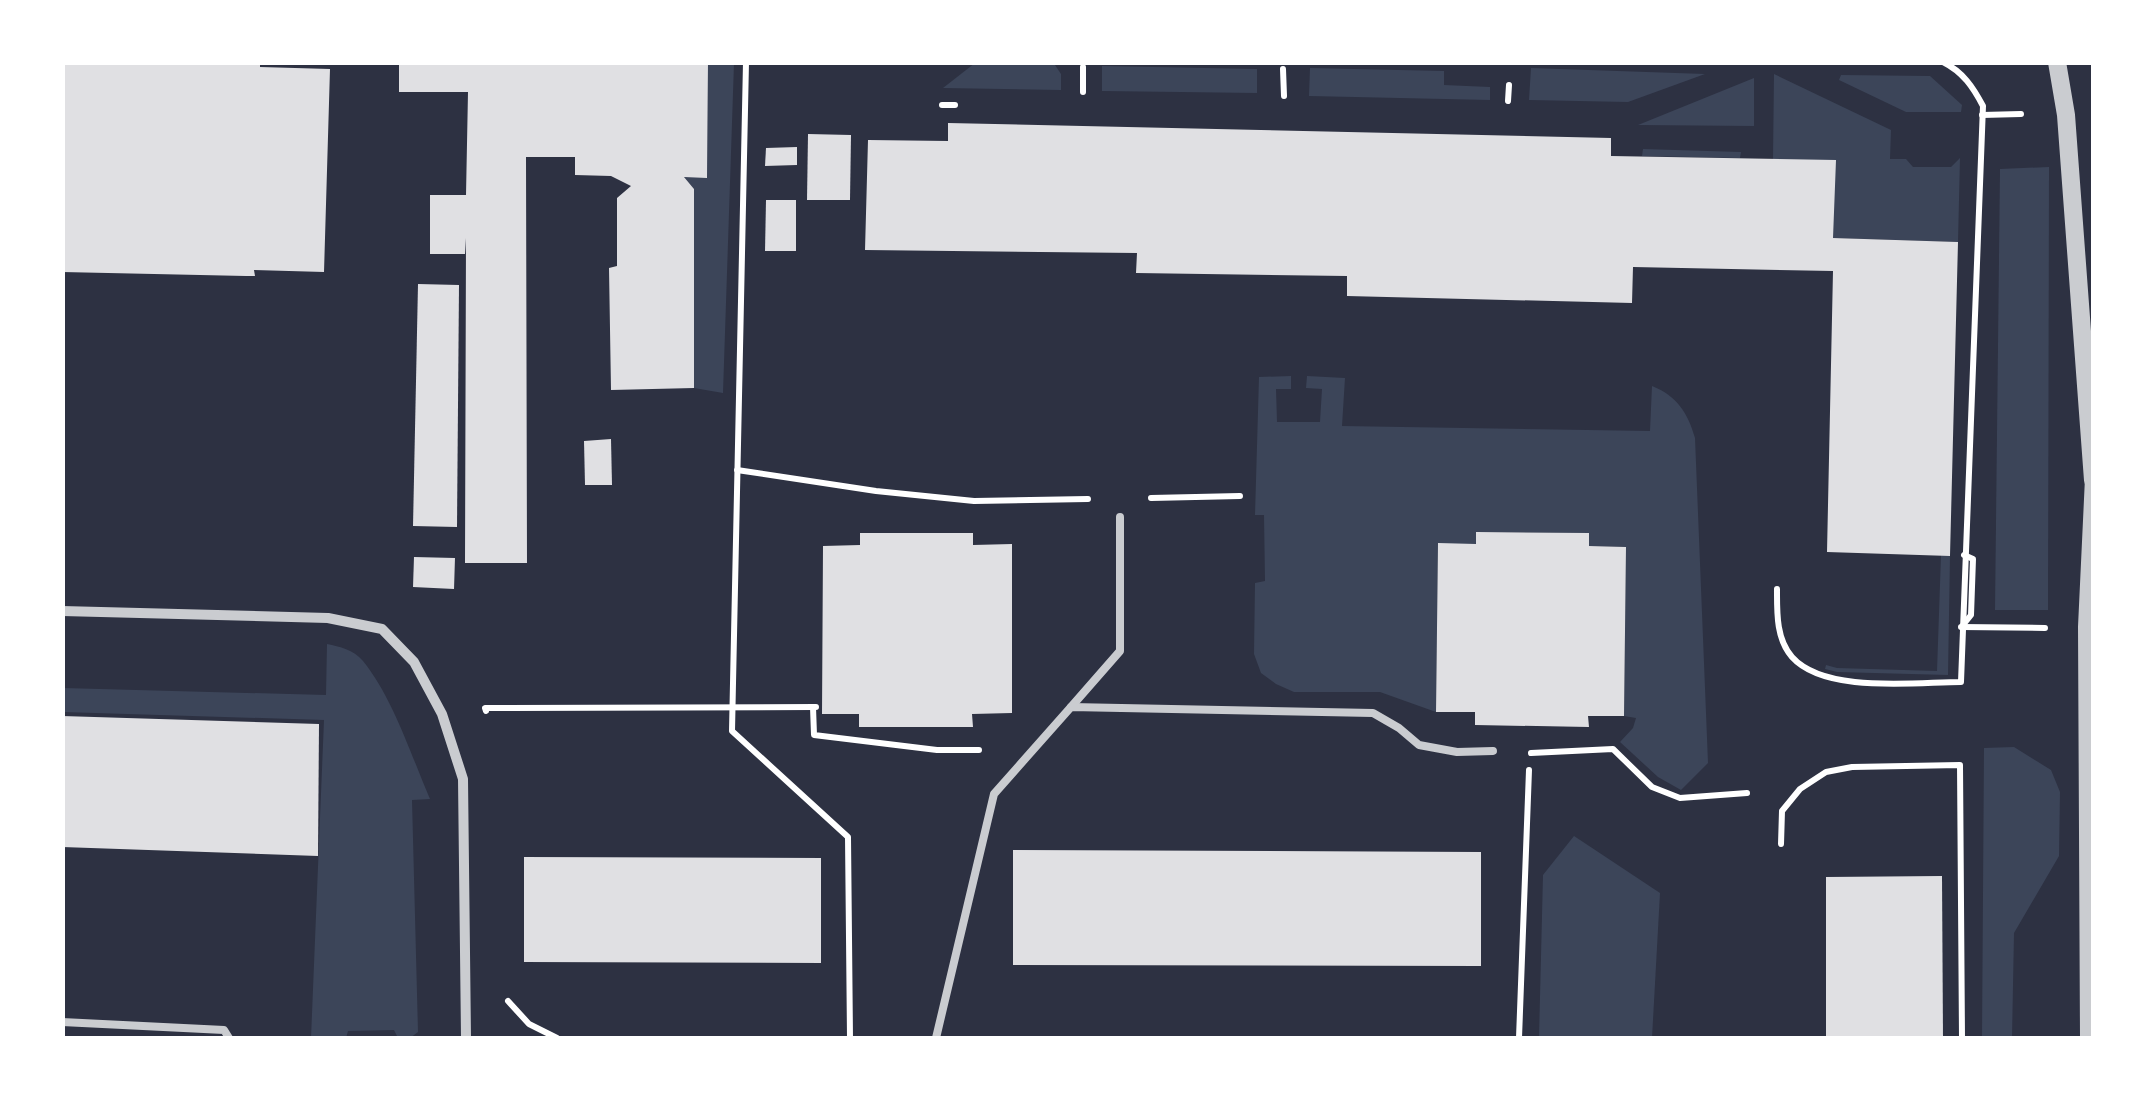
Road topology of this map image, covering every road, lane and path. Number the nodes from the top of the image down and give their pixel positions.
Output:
1 (746, 62) edge
2 (1943, 62) edge
3 (2058, 62) edge
4 (1083, 66) dead end
5 (1284, 68) dead end
6 (1509, 85) dead end
7 (1083, 92) dead end
8 (1284, 96) dead end
9 (1508, 100) dead end
10 (942, 105) dead end
11 (955, 106) dead end
12 (2032, 114) dead end
13 (1982, 115) junction
14 (736, 470) junction
15 (2093, 479) edge
16 (1240, 496) dead end
17 (1107, 498) dead end
18 (1145, 498) dead end
19 (1120, 517) dead end
20 (1777, 589) dead end
21 (62, 611) edge
22 (1961, 627) junction
23 (2046, 628) dead end
24 (1071, 707) junction
25 (732, 708) junction
26 (490, 726) dead end
27 (995, 750) dead end
28 (1492, 752) dead end
29 (1518, 754) dead end
30 (1529, 754) junction
31 (1747, 793) dead end
32 (1781, 844) dead end
33 (506, 999) dead end
34 (62, 1022) edge
35 (229, 1038) edge
36 (466, 1038) edge
37 (557, 1038) edge
38 (850, 1038) edge
39 (936, 1038) edge
40 (1519, 1038) edge
41 (1962, 1038) edge
42 (2089, 1038) edge

1 - 14 path
2 - 13 path
3 - 15 street
4 - 7 path
5 - 8 path
6 - 9 path
10 - 11 path
12 - 13 path
13 - 22 path
14 - 17 path
14 - 25 path
15 - 42 street
16 - 18 path
19 - 24 lane
20 - 22 path
21 - 36 street
22 - 23 path
24 - 28 lane
24 - 39 lane
25 - 26 path
25 - 27 path
25 - 38 path
29 - 30 path
30 - 31 path
30 - 40 path
32 - 41 path
33 - 37 path
34 - 35 lane

